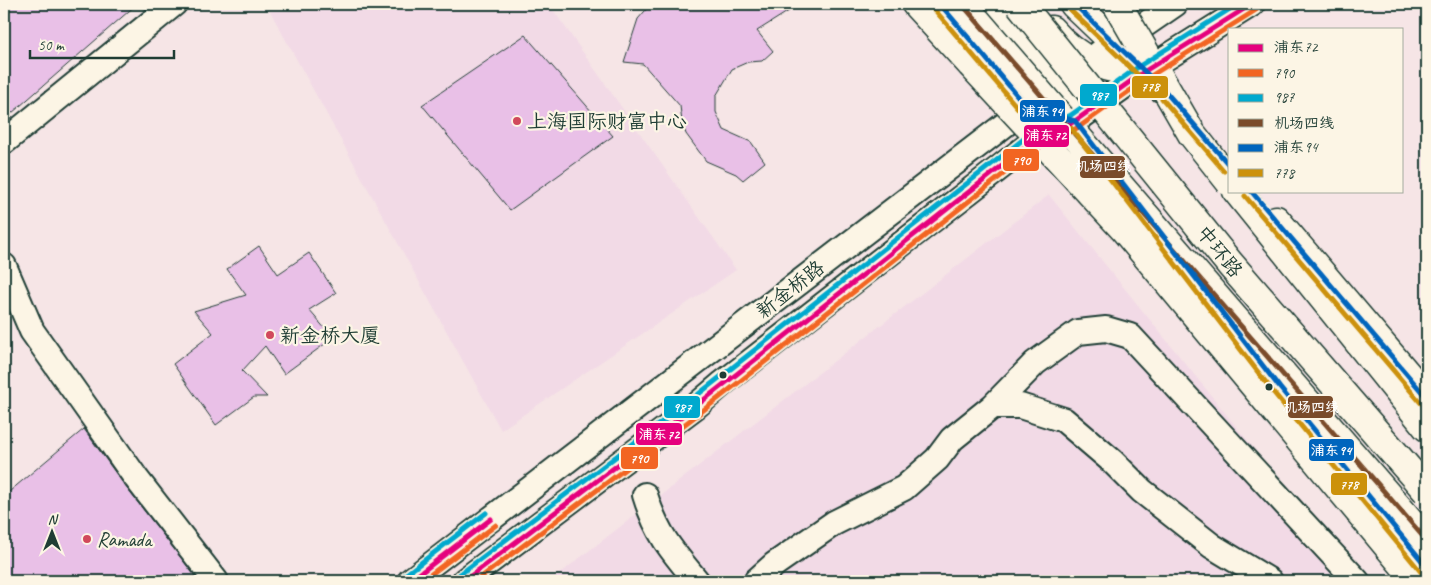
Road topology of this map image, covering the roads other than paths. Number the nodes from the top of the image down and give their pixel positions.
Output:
1 (174, 4) edge
2 (916, 4) edge
3 (940, 4) edge
4 (957, 4) edge
5 (962, 4) edge
6 (984, 4) edge
7 (1020, 4) edge
8 (1029, 4) edge
9 (1074, 4) edge
10 (1117, 4) edge
11 (1175, 4) edge
12 (1252, 4) edge
13 (1114, 42) junction
14 (1089, 61) junction
15 (1145, 71) junction
16 (1054, 88) junction
17 (1027, 107) junction
18 (1075, 121) junction
19 (4, 142) edge
20 (1228, 164) edge
21 (1228, 179) edge
22 (1238, 192) edge
23 (1252, 192) edge
24 (1125, 230) junction
25 (4, 266) edge
26 (1427, 398) edge
27 (993, 406) junction
28 (1427, 427) edge
29 (1427, 491) edge
30 (645, 495) dead end
31 (1427, 542) edge
32 (1427, 567) edge
33 (216, 581) edge
34 (410, 581) edge
35 (464, 581) edge
36 (697, 581) edge
37 (756, 581) edge
38 (1270, 581) edge
39 (1357, 581) edge
40 (1417, 581) edge

1 - 19 street
2 - 24 main road, bridge
3 - 17 main road
4 - 24 main road, bridge
5 - 31 main road, 中环路, bridge
6 - 16 main road
7 - 29 main road, 中环路, bridge
8 - 14 main road
9 - 13 main road
10 - 21 main road, bridge
11 - 13 street, 新金桥路
12 - 15 street, 新金桥路
13 - 14 street, 新金桥路
13 - 15 main road
14 - 15 main road
14 - 16 street, 新金桥路
15 - 18 street, 新金桥路
15 - 20 main road
16 - 17 street, 新金桥路
16 - 18 main road
17 - 18 main road
17 - 34 street, 新金桥路
18 - 32 main road
18 - 35 street, 新金桥路
22 - 28 main road
23 - 26 main road
24 - 40 main road, bridge
25 - 33 street
27 - 37 street
27 - 38 street
27 - 39 street
30 - 36 street

